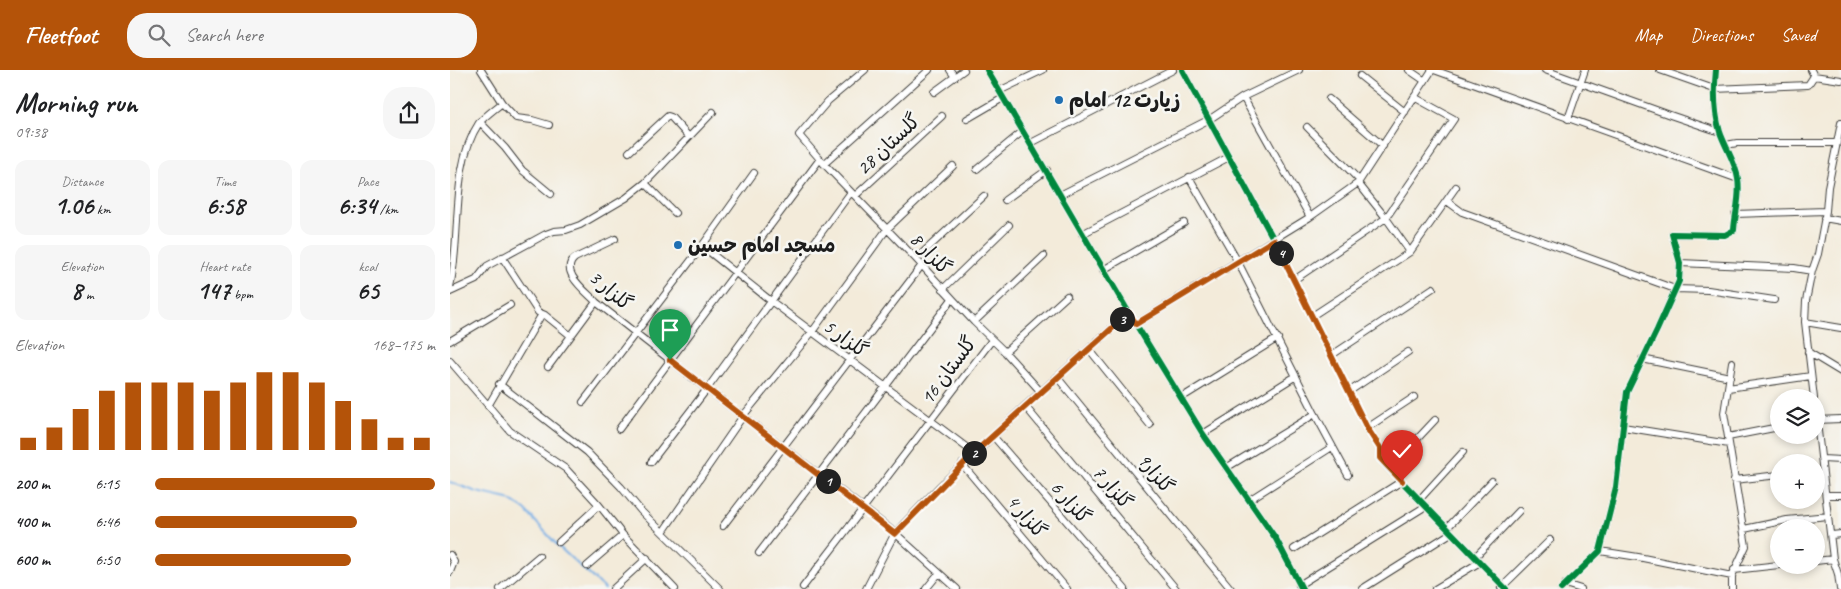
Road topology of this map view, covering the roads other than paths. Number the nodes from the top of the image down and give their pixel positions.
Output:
1 (481, 70) edge
2 (865, 70) edge
3 (929, 70) edge
4 (950, 70) edge
5 (964, 70) edge
6 (987, 70) edge
7 (1043, 70) edge
8 (1173, 70) edge
9 (1182, 70) edge
10 (1299, 70) edge
11 (1409, 70) edge
12 (1433, 70) edge
13 (1545, 70) edge
14 (1585, 70) edge
15 (1660, 70) edge
16 (1716, 70) edge
17 (1812, 73) edge
18 (1360, 76) dead end
19 (955, 77) junction
20 (1841, 80) edge
21 (1425, 81) junction
22 (1581, 83) junction
23 (1714, 89) junction
24 (999, 91) junction
25 (934, 92) dead end
26 (1243, 97) junction
27 (1414, 97) junction
28 (1003, 98) junction
29 (1329, 99) dead end
30 (502, 103) junction
31 (713, 112) dead end
32 (1405, 112) junction
33 (942, 116) dead end
34 (967, 119) dead end
35 (1210, 119) junction
36 (1568, 119) junction
37 (480, 122) junction
38 (1841, 123) edge
39 (550, 125) dead end
40 (1307, 126) dead end
41 (1023, 131) junction
42 (1720, 132) junction
43 (689, 137) junction
44 (1031, 143) junction
45 (1837, 143) junction
46 (1726, 145) junction
47 (1383, 146) junction
48 (629, 152) dead end
49 (1229, 157) junction
50 (822, 162) junction
51 (953, 166) dead end
52 (977, 169) dead end
53 (1046, 170) junction
54 (754, 173) dead end
55 (1189, 177) junction
56 (1738, 179) junction
57 (1358, 182) junction
58 (645, 183) junction
59 (1456, 187) dead end
60 (551, 194) dead end
61 (853, 194) junction
62 (984, 196) dead end
63 (1060, 196) junction
64 (1005, 200) dead end
65 (1447, 201) junction
66 (675, 214) dead end
67 (1735, 214) junction
68 (1825, 214) junction
69 (1310, 217) junction
70 (1386, 218) junction
71 (1841, 221) edge
72 (1184, 223) dead end
73 (1009, 225) dead end
74 (887, 229) junction
75 (1082, 234) junction
76 (615, 239) dead end
77 (1274, 240) junction
78 (702, 246) junction
79 (1410, 252) junction
80 (1044, 256) dead end
81 (502, 257) junction
82 (916, 259) junction
83 (1238, 262) junction
84 (1680, 263) junction
85 (922, 265) junction
86 (1103, 270) junction
87 (1812, 271) junction
88 (734, 273) junction
89 (1294, 280) junction
90 (450, 287) edge
91 (1433, 288) dead end
92 (943, 289) junction
93 (1676, 289) junction
94 (450, 292) edge
95 (1067, 296) dead end
96 (952, 299) junction
97 (1774, 300) dead end
98 (771, 301) junction
99 (596, 302) junction
100 (510, 305) dead end
101 (1129, 313) junction
102 (542, 314) junction
103 (1312, 316) junction
104 (974, 322) junction
105 (1805, 322) junction
106 (1136, 324) junction
107 (1841, 328) edge
108 (636, 332) junction
109 (812, 332) junction
110 (570, 336) junction
111 (1278, 338) junction
112 (992, 340) junction
113 (450, 341) edge
114 (1089, 349) junction
115 (1006, 352) junction
116 (1408, 352) dead end
117 (1808, 352) junction
118 (1332, 355) junction
119 (1642, 359) junction
120 (670, 360) junction
121 (450, 361) edge
122 (849, 361) junction
123 (1732, 362) dead end
124 (548, 367) dead end
125 (1841, 372) edge
126 (1296, 376) junction
127 (1811, 376) junction
128 (1057, 377) junction
129 (1730, 377) junction
130 (499, 384) junction
131 (885, 388) junction
132 (1728, 388) junction
133 (707, 389) junction
134 (1813, 389) edge
135 (1350, 391) junction
136 (1041, 392) junction
137 (1414, 397) dead end
138 (1181, 398) junction
139 (583, 402) dead end
140 (488, 406) junction
141 (1025, 406) junction
142 (1315, 414) junction
143 (743, 416) junction
144 (1825, 418) edge
145 (931, 419) junction
146 (1841, 419) edge
147 (1435, 420) dead end
148 (1150, 425) dead end
149 (1623, 427) junction
150 (1367, 428) junction
151 (619, 429) dead end
152 (1770, 429) edge
153 (1203, 434) junction
154 (993, 436) junction
155 (1729, 440) junction
156 (784, 447) junction
157 (1332, 447) junction
158 (1463, 452) dead end
159 (974, 453) junction
160 (1825, 459) edge
161 (1841, 460) edge
162 (651, 462) dead end
163 (962, 464) junction
164 (1226, 468) junction
165 (1390, 468) junction
166 (819, 474) junction
167 (1348, 475) dead end
168 (1770, 476) edge
169 (1734, 480) junction
170 (1402, 481) junction
171 (1492, 481) dead end
172 (1825, 491) edge
173 (1826, 495) junction
174 (1841, 495) edge
175 (1420, 499) junction
176 (1249, 500) junction
177 (599, 505) junction
178 (1426, 506) junction
179 (863, 508) junction
180 (1519, 511) dead end
181 (1828, 516) junction
182 (723, 526) dead end
183 (1744, 529) junction
184 (1449, 530) junction
185 (663, 532) junction
186 (895, 534) junction
187 (1841, 534) edge
188 (623, 535) junction
189 (1832, 535) junction
190 (1550, 540) dead end
191 (559, 542) dead end
192 (1294, 549) dead end
193 (1600, 550) junction
194 (760, 553) dead end
195 (450, 554) edge
196 (539, 556) dead end
197 (647, 558) junction
198 (1833, 559) junction
199 (1477, 560) junction
200 (1825, 560) edge
201 (587, 566) dead end
202 (1770, 567) edge
203 (450, 572) edge
204 (939, 572) junction
205 (1733, 573) junction
206 (1839, 574) edge
207 (803, 587) dead end
208 (1300, 587) edge
209 (1563, 587) edge
210 (1503, 588) edge
211 (500, 589) edge
212 (613, 589) edge
213 (674, 589) edge
214 (720, 589) edge
215 (866, 589) edge
216 (926, 589) edge
217 (957, 589) edge
218 (1067, 589) edge
219 (1125, 589) edge
220 (1176, 589) edge
221 (1231, 589) edge
222 (1362, 589) edge
223 (1435, 589) edge
224 (1581, 589) edge
225 (1732, 589) edge
226 (1840, 589) edge

1 - 30 street
2 - 50 street, گلزار 8
3 - 50 street
4 - 19 street
5 - 19 street
6 - 24 street
7 - 24 street
8 - 44 street
9 - 35 street
10 - 26 street
11 - 21 street
12 - 21 street
12 - 36 street
13 - 22 street
14 - 22 street
15 - 23 street
16 - 23 street
17 - 20 street
17 - 23 street
18 - 32 street
19 - 25 street
21 - 27 street
22 - 36 street
22 - 42 street
23 - 42 street
24 - 28 street
26 - 35 street
26 - 69 street
27 - 32 street
27 - 70 street
28 - 34 street
28 - 41 street
29 - 47 street
30 - 37 street
30 - 39 street
31 - 43 street
32 - 47 street
33 - 61 street, گلستان 28
35 - 49 street
35 - 63 street
36 - 56 street
37 - 60 street
37 - 90 street
38 - 45 street
40 - 57 street
41 - 44 street
41 - 52 street
42 - 46 street
43 - 48 street
43 - 58 street
44 - 53 street
45 - 46 street
45 - 68 street
46 - 56 street
47 - 57 street
49 - 55 street
49 - 77 street
50 - 61 street, گلزار 8
50 - 88 street
51 - 74 street
53 - 63 street
53 - 64 street
54 - 78 street
55 - 75 street
55 - 83 street
56 - 67 street
57 - 69 street
57 - 70 street
58 - 66 street
58 - 81 street
59 - 65 street
61 - 74 street, گلزار 8
61 - 98 street, گلستان 28
62 - 82 street
63 - 75 street
65 - 79 street
65 - 93 street
67 - 68 street
67 - 84 street
68 - 71 street
68 - 87 street
69 - 77 street
70 - 79 street
70 - 89 street
72 - 86 street
73 - 92 street
74 - 82 street, گلزار 8
74 - 109 street
75 - 86 street
76 - 99 street, گلزار 3
77 - 83 street
77 - 89 street
78 - 88 street, گلزار 5
78 - 108 street
79 - 103 street
80 - 104 street
81 - 94 street
81 - 102 street
82 - 85 street, گلزار 8
83 - 106 street
83 - 111 street
84 - 87 street
84 - 93 street
85 - 92 street, گلزار 8
85 - 122 street
86 - 101 street
87 - 105 street
88 - 98 street, گلزار 5
88 - 120 street
89 - 103 street
91 - 118 street
92 - 96 street, گلزار 8
93 - 97 street
93 - 119 street
95 - 115 street
96 - 104 street, گلزار 8
96 - 131 street
98 - 109 street, گلزار 5
98 - 133 street, گلستان 28
99 - 108 street, گلزار 3
99 - 110 street
100 - 113 street
101 - 106 street
101 - 114 street
102 - 110 street
102 - 130 street
103 - 118 street
104 - 112 street, گلزار 8
105 - 107 street
105 - 117 street
106 - 138 street
108 - 120 street, گلزار 3
108 - 139 street
109 - 122 street, گلزار 5
109 - 143 street
110 - 124 street
111 - 126 street
111 - 138 street
112 - 115 street, گلزار 8
112 - 145 street, گلستان 16
114 - 128 street
114 - 148 street
115 - 136 street, گلزار 8
116 - 135 street
117 - 125 street
117 - 127 street
118 - 135 street
119 - 129 street
119 - 149 street
120 - 133 street, گلزار 3
120 - 151 street
121 - 140 street
122 - 131 street, گلزار 5
122 - 156 street
123 - 129 street
126 - 142 street
126 - 153 street
127 - 132 street
127 - 134 street
128 - 136 street
128 - 221 street, گلزار9
129 - 132 street
130 - 140 street
130 - 185 street
131 - 145 street, گلزار 5
131 - 166 street
132 - 155 street
133 - 143 street, گلزار 3
133 - 162 street, گلستان 28
135 - 150 street
136 - 141 street
137 - 150 street
138 - 153 street
140 - 177 street
141 - 154 street
141 - 220 street, گلزار 7
142 - 157 street
142 - 164 street
143 - 156 street, گلزار 3
143 - 185 street
144 - 146 street
145 - 159 street, گلزار 5
145 - 179 street, گلستان 16
147 - 165 street
149 - 155 street
149 - 193 street
150 - 165 street
152 - 155 street
153 - 164 street
154 - 159 street
154 - 219 street, گلزار 6
155 - 169 street
156 - 166 street, گلزار 3
156 - 182 street
157 - 167 street
157 - 176 street
158 - 175 street
159 - 163 street
160 - 161 street
163 - 186 street
163 - 218 street, گلزار 4
164 - 176 street
165 - 170 street
166 - 179 street, گلزار 3
166 - 194 street
168 - 169 street
169 - 183 street
170 - 175 street
170 - 192 street
171 - 184 street
172 - 173 street
173 - 174 street
173 - 181 street
175 - 178 street
176 - 208 street
177 - 188 street
177 - 191 street
178 - 184 street
178 - 208 street
179 - 186 street, گلزار 3
179 - 207 street, گلستان 16
180 - 199 street
181 - 183 street
181 - 189 street
183 - 205 street
184 - 199 street
184 - 222 street
185 - 214 street
186 - 204 street, گلزار 3
186 - 215 street
187 - 189 street
188 - 197 street
188 - 201 street
189 - 198 street
190 - 210 street
193 - 205 street
193 - 209 street
195 - 203 street
196 - 211 street
197 - 212 street
197 - 213 street
198 - 200 street
198 - 206 street
199 - 210 street
199 - 223 street
202 - 205 street
204 - 216 street
204 - 217 street, گلزار 3
205 - 225 street
206 - 226 street
209 - 224 street

